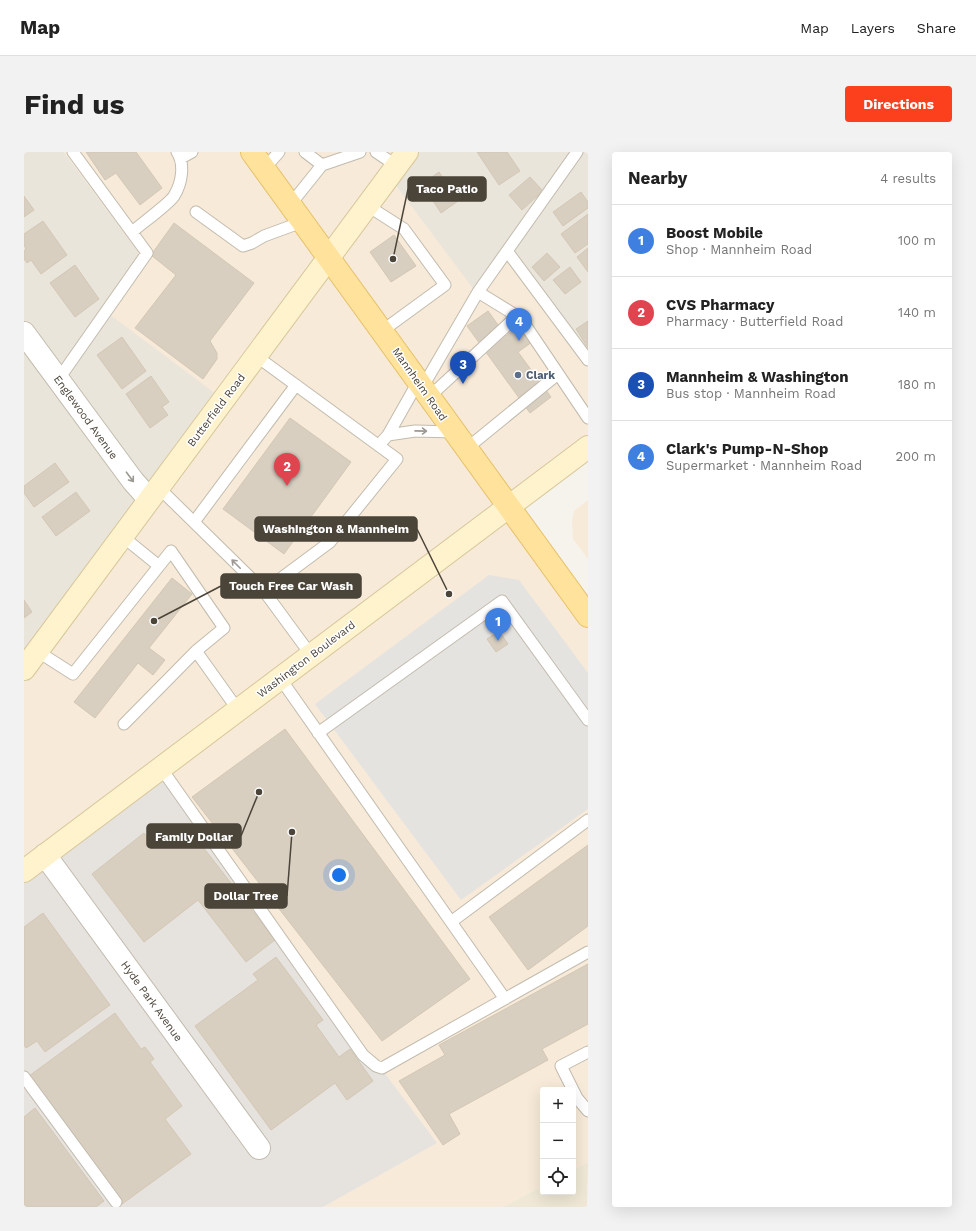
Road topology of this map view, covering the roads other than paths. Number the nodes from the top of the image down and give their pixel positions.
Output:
1 (73, 152) edge
2 (192, 152) edge
3 (252, 152) edge
4 (279, 152) edge
5 (305, 152) edge
6 (360, 152) edge
7 (376, 152) edge
8 (577, 152) edge
9 (179, 155) edge
10 (402, 159) edge
11 (322, 165) junction
12 (264, 169) junction
13 (368, 206) junction
14 (196, 212) dead end
15 (296, 213) junction
16 (132, 232) junction
17 (507, 251) junction
18 (329, 259) junction
19 (478, 292) junction
20 (517, 316) junction
21 (382, 331) junction
22 (24, 333) edge
23 (256, 356) junction
24 (588, 360) edge
25 (558, 374) junction
26 (58, 380) junction
27 (296, 385) junction
28 (423, 389) junction
29 (588, 418) edge
30 (388, 435) junction
31 (460, 441) junction
32 (378, 445) junction
33 (588, 447) edge
34 (154, 493) junction
35 (509, 508) junction
36 (194, 522) junction
37 (122, 536) junction
38 (159, 566) junction
39 (264, 591) junction
40 (588, 616) edge
41 (37, 651) junction
42 (196, 651) junction
43 (311, 655) junction
44 (24, 669) edge
45 (280, 678) junction
46 (238, 710) junction
47 (588, 720) edge
48 (124, 724) dead end
49 (318, 733) junction
50 (161, 768) junction
51 (588, 820) edge
52 (45, 855) junction
53 (24, 871) edge
54 (451, 922) junction
55 (588, 952) edge
56 (505, 999) junction
57 (588, 1052) edge
58 (24, 1078) edge
59 (588, 1111) edge
60 (260, 1148) dead end
61 (116, 1202) dead end

1 - 16 lane
2 - 9 lane
3 - 12 main road, Mannheim Road
4 - 12 lane
5 - 11 lane
6 - 11 lane
7 - 10 lane
8 - 17 lane
9 - 16 lane
10 - 13 main road, Butterfield Road
11 - 15 lane
12 - 15 main road, Mannheim Road
13 - 18 main road, Butterfield Road
13 - 21 lane
14 - 15 lane
15 - 18 main road, Mannheim Road
16 - 26 lane
17 - 19 lane
17 - 24 lane
18 - 21 main road, Mannheim Road
18 - 23 main road, Butterfield Road
19 - 20 lane
19 - 28 lane
20 - 25 lane
20 - 28 lane
21 - 28 main road, Mannheim Road
22 - 26 street, Englewood Avenue
23 - 27 lane
23 - 34 main road, Butterfield Road
25 - 29 lane
25 - 31 lane
26 -> 34 street, Englewood Avenue
27 - 32 lane
27 - 36 lane
28 - 30 lane
28 - 31 main road, Mannheim Road
30 -> 31 lane
30 - 32 lane
31 - 35 main road, Mannheim Road
32 - 39 lane
33 - 35 main road, Washington Boulevard
34 - 36 lane
34 - 37 main road, Butterfield Road
35 - 40 main road, Mannheim Road
35 - 43 main road, Washington Boulevard
39 -> 36 lane
37 - 38 lane
37 - 41 main road, Butterfield Road
38 - 41 lane
38 - 42 lane
39 - 43 lane
41 - 44 main road, Butterfield Road
42 - 46 lane
42 - 48 lane
43 - 45 main road, Washington Boulevard
45 - 46 main road, Washington Boulevard
45 - 49 lane
46 - 50 main road, Washington Boulevard
47 - 49 lane
49 - 54 lane
50 - 52 main road, Washington Boulevard
50 - 56 lane
51 - 54 lane
52 - 53 main road, Washington Boulevard
52 - 60 street, Hyde Park Avenue
54 - 56 lane
55 - 56 lane
57 - 59 lane
58 - 61 lane

